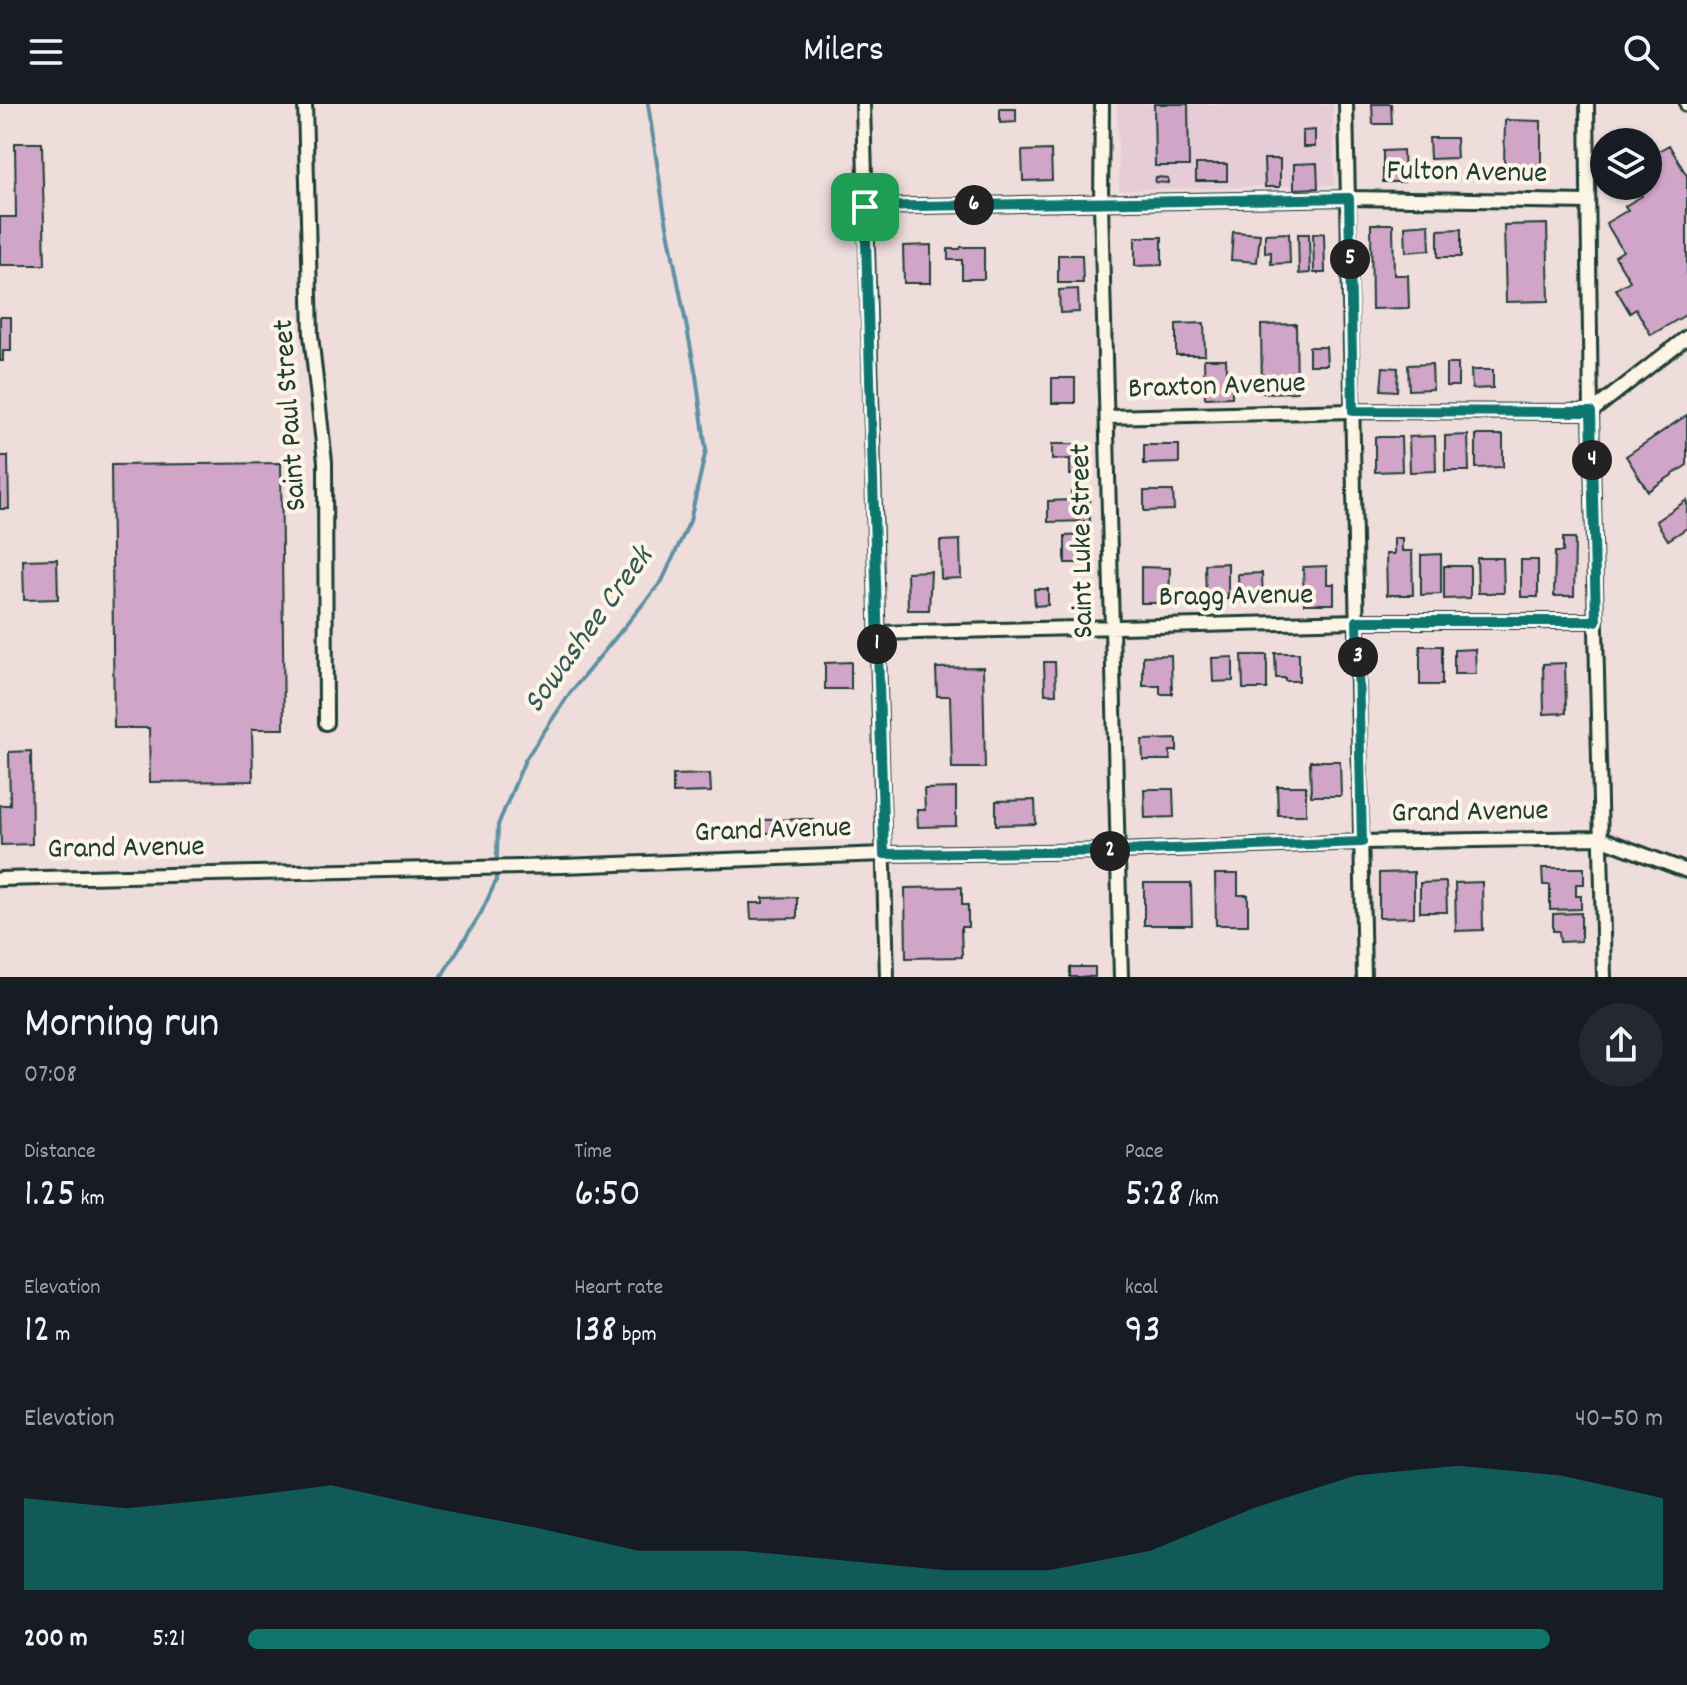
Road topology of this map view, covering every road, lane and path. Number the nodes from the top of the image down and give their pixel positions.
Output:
1 (305, 104) edge
2 (863, 104) edge
3 (1102, 104) edge
4 (1346, 104) edge
5 (1587, 104) edge
6 (1349, 198) junction
7 (1588, 202) junction
8 (1101, 203) junction
9 (865, 207) junction
10 (1687, 337) edge
11 (1353, 411) junction
12 (1591, 412) junction
13 (1107, 417) junction
14 (1357, 621) junction
15 (1596, 621) junction
16 (1112, 627) junction
17 (877, 633) junction
18 (326, 723) dead end
19 (1600, 838) junction
20 (1362, 842) junction
21 (1118, 851) junction
22 (884, 854) junction
23 (1687, 871) edge
24 (0, 879) edge
25 (887, 977) edge
26 (1121, 977) edge
27 (1364, 977) edge
28 (1604, 977) edge

1 - 18 street, Saint Paul Street
2 - 9 street
3 - 8 street, Saint Luke Street
4 - 6 street
5 - 7 street
6 - 7 street, Fulton Avenue
6 - 8 street, Fulton Avenue
6 - 11 street
7 - 12 street
8 - 9 street, Fulton Avenue
8 - 13 street, Saint Luke Street
9 - 17 street
10 - 12 street
11 - 12 street, Braxton Avenue
11 - 13 street, Braxton Avenue
11 - 14 street
12 - 15 street
13 - 16 street, Saint Luke Street
14 - 15 street, Bragg Avenue
14 - 16 street, Bragg Avenue
14 - 20 street
15 - 19 street
16 - 17 street, Bragg Avenue
16 - 21 street, Saint Luke Street
17 - 22 street
19 - 20 street, Grand Avenue
19 - 23 street, Grand Avenue
19 - 28 street
20 - 21 street, Grand Avenue
20 - 27 street
21 - 22 street, Grand Avenue
21 - 26 street, Saint Luke Street
22 - 24 street, Grand Avenue
22 - 25 street

